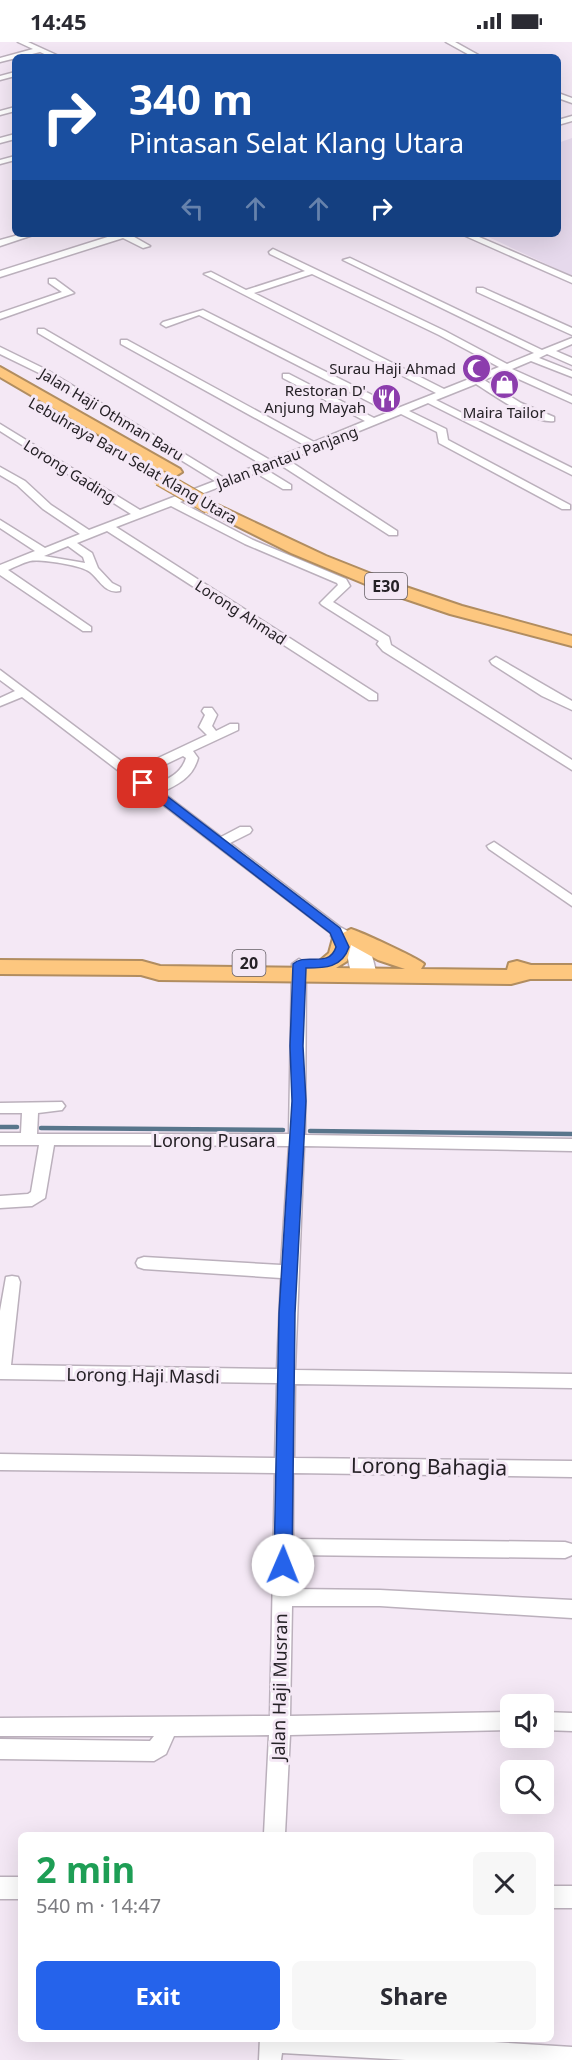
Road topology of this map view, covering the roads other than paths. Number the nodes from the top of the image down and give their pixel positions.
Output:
1 (22, 42) edge
2 (450, 42) edge
3 (40, 50) junction
4 (24, 54) edge
5 (50, 54) edge
6 (472, 54) edge
7 (21, 237) edge
8 (117, 237) edge
9 (127, 237) edge
10 (472, 237) edge
11 (0, 243) edge
12 (147, 246) dead end
13 (273, 252) dead end
14 (347, 260) dead end
15 (312, 271) junction
16 (0, 274) edge
17 (208, 274) dead end
18 (572, 280) edge
19 (52, 281) dead end
20 (412, 285) dead end
21 (480, 290) dead end
22 (246, 293) junction
23 (0, 316) edge
24 (165, 324) dead end
25 (41, 331) dead end
26 (572, 332) edge
27 (572, 341) edge
28 (124, 342) dead end
29 (0, 350) edge
30 (547, 351) junction
31 (531, 358) junction
32 (572, 363) edge
33 (505, 369) junction
34 (0, 371) edge
35 (572, 374) edge
36 (286, 376) dead end
37 (477, 380) junction
38 (0, 384) edge
39 (444, 393) junction
40 (429, 400) junction
41 (572, 400) edge
42 (400, 411) junction
43 (550, 419) dead end
44 (374, 422) junction
45 (0, 427) edge
46 (314, 446) junction
47 (281, 460) junction
48 (270, 464) junction
49 (256, 469) junction
50 (0, 470) edge
51 (572, 472) edge
52 (167, 475) junction
53 (287, 487) dead end
54 (217, 495) junction
55 (171, 502) junction
56 (566, 507) dead end
57 (140, 515) junction
58 (0, 523) edge
59 (108, 527) junction
60 (393, 533) dead end
61 (89, 535) junction
62 (69, 542) junction
63 (44, 552) junction
64 (30, 558) junction
65 (93, 569) junction
66 (0, 570) edge
67 (116, 589) dead end
68 (572, 626) edge
69 (87, 629) dead end
70 (572, 641) edge
71 (495, 661) dead end
72 (0, 674) edge
73 (24, 692) junction
74 (373, 697) dead end
75 (0, 702) edge
76 (572, 706) edge
77 (208, 711) dead end
78 (234, 727) dead end
79 (215, 736) junction
80 (185, 750) junction
81 (572, 766) edge
82 (132, 775) junction
83 (153, 791) junction
84 (245, 830) dead end
85 (221, 842) junction
86 (494, 846) dead end
87 (572, 902) edge
88 (343, 936) junction
89 (327, 964) junction
90 (413, 964) junction
91 (0, 967) edge
92 (300, 969) junction
93 (363, 969) junction
94 (530, 972) junction
95 (571, 972) edge
96 (57, 1106) dead end
97 (0, 1108) edge
98 (30, 1108) junction
99 (0, 1139) edge
100 (29, 1140) junction
101 (296, 1140) junction
102 (47, 1141) junction
103 (572, 1145) edge
104 (0, 1202) edge
105 (144, 1263) dead end
106 (289, 1272) junction
107 (12, 1282) dead end
108 (0, 1372) edge
109 (286, 1377) junction
110 (572, 1381) edge
111 (0, 1462) edge
112 (286, 1464) junction
113 (572, 1469) edge
114 (283, 1547) junction
115 (565, 1550) dead end
116 (287, 1597) junction
117 (572, 1609) edge
118 (500, 1721) edge
119 (554, 1722) edge
120 (572, 1722) edge
121 (280, 1725) junction
122 (0, 1727) edge
123 (168, 1727) junction
124 (0, 1749) edge
125 (274, 1832) edge
126 (0, 1888) edge
127 (18, 1888) edge
128 (554, 1897) edge
129 (572, 1897) edge
130 (270, 2046) edge
131 (572, 2058) edge

1 - 3 street
2 - 6 street
3 - 4 street
3 - 5 street
7 - 11 street
8 - 16 street
9 - 12 street
10 - 18 street
13 - 15 street
14 - 30 street
15 - 22 street
15 - 33 street
17 - 22 street
19 - 23 street
20 - 30 street
21 - 26 street
22 - 39 street
24 - 42 street
25 - 48 street
27 - 30 street, Jalan Rantau Panjang
28 - 46 street
29 - 54 street, Jalan Haji Othman Baru
30 - 31 street, Jalan Rantau Panjang
30 - 32 street
31 - 33 street, Jalan Rantau Panjang
31 - 35 street
33 - 37 street, Jalan Rantau Panjang
33 - 41 street
34 - 52 highway, Lebuhraya Baru Selat Klang Utara / E30
36 - 44 street
37 - 39 street, Jalan Rantau Panjang
37 - 43 street
38 - 52 highway, Lebuhraya Baru Selat Klang Utara / E30
39 - 40 street, Jalan Rantau Panjang
40 - 42 street, Jalan Rantau Panjang
40 - 51 street
42 - 44 street, Jalan Rantau Panjang
42 - 56 street
44 - 46 street, Jalan Rantau Panjang
45 - 57 street, Lorong Gading
46 - 47 street, Jalan Rantau Panjang
47 - 48 street, Jalan Rantau Panjang
47 - 60 street
48 - 49 street, Jalan Rantau Panjang
49 - 53 street
49 - 54 street, Jalan Rantau Panjang
50 - 61 street
52 - 54 highway, Lebuhraya Baru Selat Klang Utara / E30, bridge
54 - 55 street, Jalan Rantau Panjang
54 - 68 highway, Lebuhraya Baru Selat Klang Utara / E30
54 - 70 highway, Lebuhraya Baru Selat Klang Utara / E30
55 - 57 street, Jalan Rantau Panjang
55 - 81 street
57 - 59 street, Jalan Rantau Panjang
58 - 63 street
59 - 61 street, Jalan Rantau Panjang
59 - 74 street, Lorong Ahmad
61 - 62 street, Jalan Rantau Panjang
62 - 63 street, Jalan Rantau Panjang
62 - 65 street
63 - 64 street, Jalan Rantau Panjang
64 - 65 street
64 - 66 street, Jalan Rantau Panjang
65 - 67 street
66 - 69 street
71 - 76 street
72 - 73 street
73 - 75 street
73 - 82 street
77 - 79 street
78 - 79 street
79 - 80 street
80 - 82 street
80 - 83 street
82 - 83 street
83 - 85 street
84 - 85 street
85 - 88 street
86 - 87 street
88 - 89 highway
88 - 90 highway
88 - 93 street
89 - 92 highway, 20
89 - 93 highway, 20
90 - 93 highway, 20
90 - 94 highway, 20
91 - 92 highway, 20
92 - 93 highway, 20
92 - 101 street, Jalan Haji Musran
93 - 94 highway, 20
94 - 95 highway, 20
96 - 98 street
97 - 98 street
98 - 100 street
99 - 100 street, Lorong Pusara
100 - 102 street, Lorong Pusara
101 - 102 street, Lorong Pusara
101 - 103 street, Lorong Pusara
101 - 106 street, Jalan Haji Musran
102 - 104 street
105 - 106 street
106 - 109 street, Jalan Haji Musran
107 - 108 street
108 - 109 street, Lorong Haji Masdi
109 - 110 street, Lorong Haji Masdi
109 - 112 street, Jalan Haji Musran
111 - 112 street, Lorong Bahagia
112 - 113 street, Lorong Bahagia
112 - 114 street, Jalan Haji Musran
114 - 115 street
114 - 116 street, Jalan Haji Musran
116 - 117 street
116 - 121 street, Jalan Haji Musran
118 - 121 street
119 - 120 street
121 - 123 street
121 - 125 street, Jalan Haji Musran
122 - 123 street
123 - 124 street
126 - 127 street
128 - 129 street
130 - 131 street

